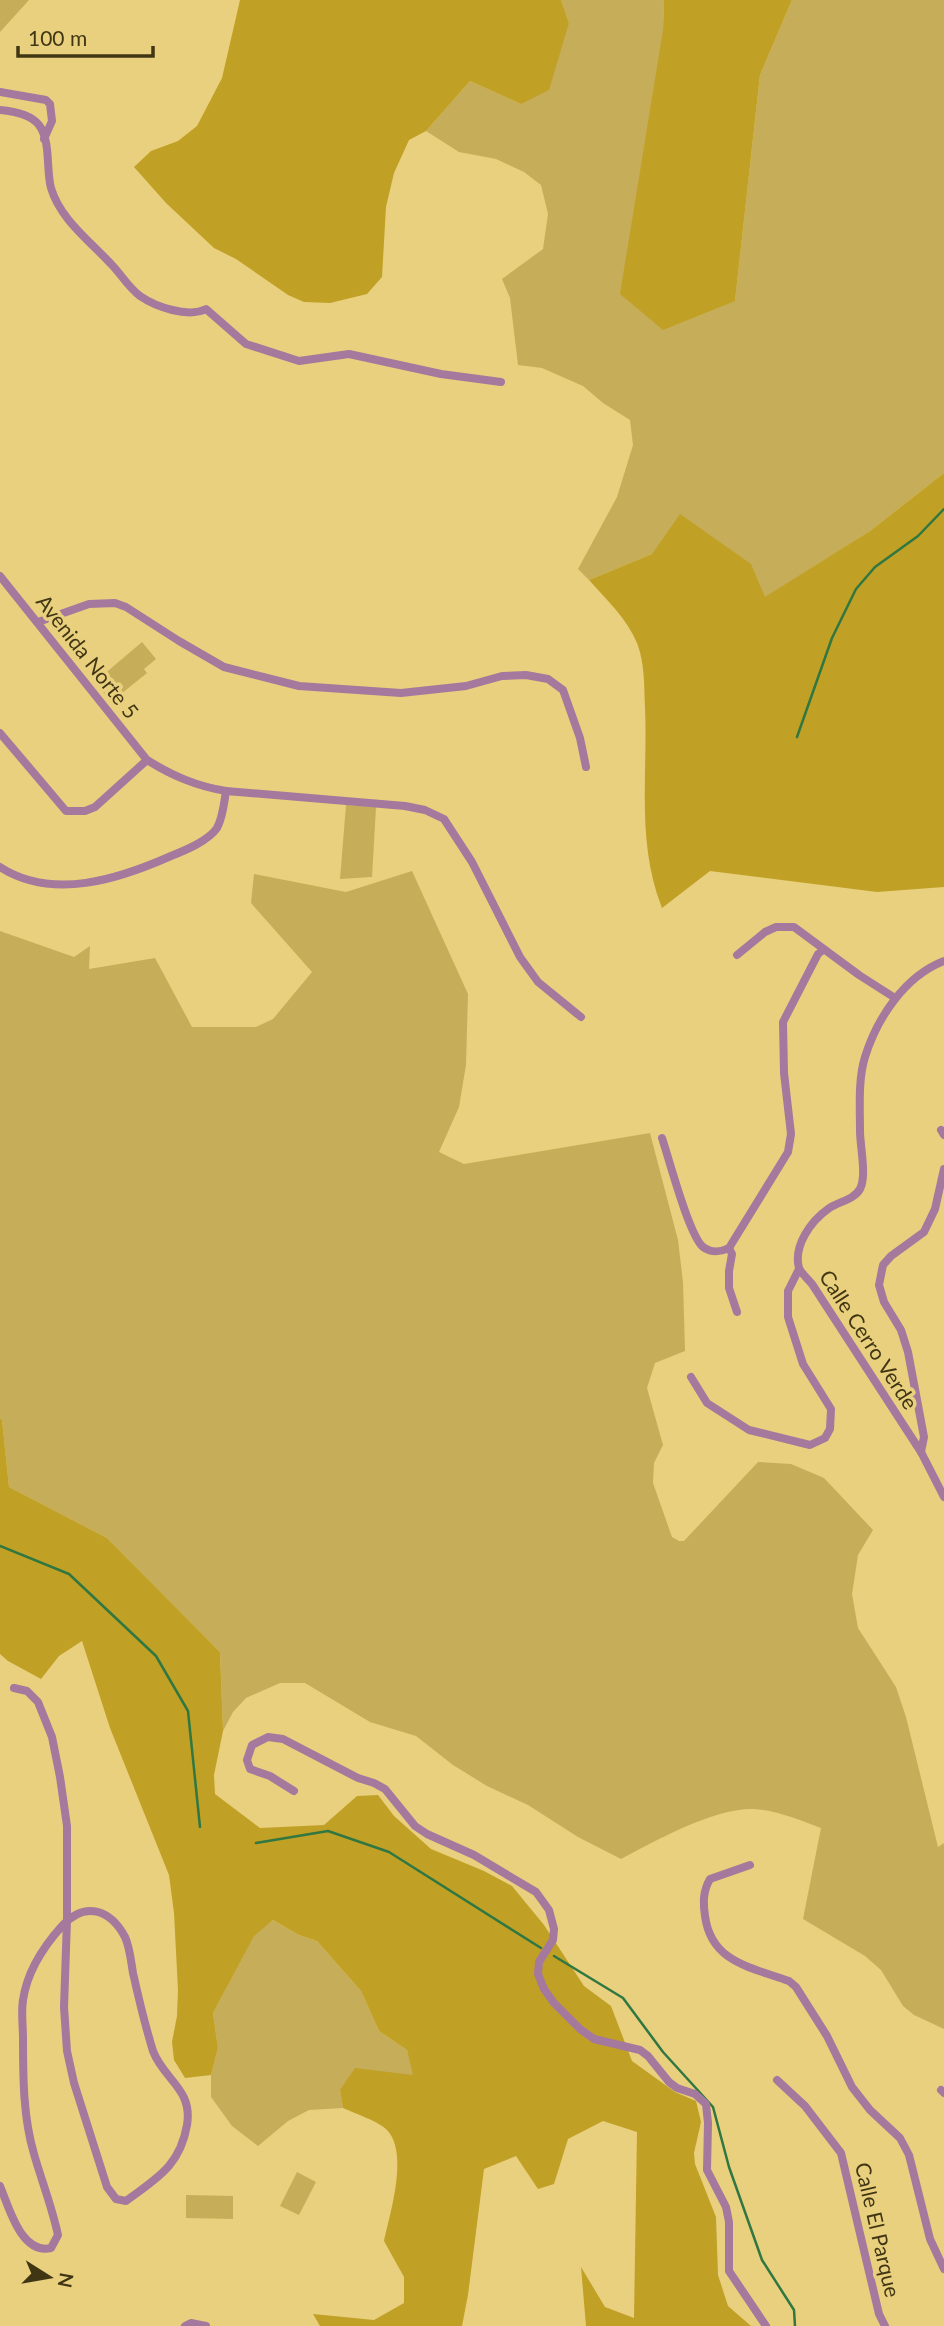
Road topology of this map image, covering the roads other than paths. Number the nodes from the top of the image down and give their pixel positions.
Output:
1 (0, 92) edge
2 (0, 110) edge
3 (44, 139) junction
4 (501, 382) dead end
5 (0, 576) edge
6 (38, 622) junction
7 (0, 733) edge
8 (147, 760) junction
9 (586, 767) dead end
10 (226, 791) junction
11 (0, 867) edge
12 (824, 950) junction
13 (737, 955) dead end
14 (944, 961) edge
15 (895, 998) junction
16 (581, 1017) dead end
17 (662, 1138) dead end
18 (944, 1169) edge
19 (729, 1248) junction
20 (799, 1269) junction
21 (737, 1312) dead end
22 (691, 1377) dead end
23 (921, 1452) junction
24 (944, 1496) edge
25 (14, 1688) dead end
26 (294, 1791) dead end
27 (750, 1865) dead end
28 (67, 1920) junction
29 (777, 2080) dead end
30 (0, 2186) edge
31 (944, 2269) edge
32 (185, 2326) edge
33 (206, 2326) edge
34 (766, 2326) edge
35 (885, 2326) edge

1 - 3 street
2 - 3 street
3 - 4 street
5 - 6 street, Avenida Norte 5
6 - 8 street, Avenida Norte 5
6 - 9 street
7 - 8 street
8 - 10 street
10 - 11 street
10 - 16 street
12 - 13 street
12 - 15 street
12 - 19 street
14 - 15 street, Calle Cerro Verde
15 - 20 street, Calle Cerro Verde
17 - 19 street
18 - 23 street
19 - 21 street
20 - 22 street
20 - 23 street, Calle Cerro Verde
23 - 24 street, Calle Cerro Verde
25 - 28 street
26 - 34 street
27 - 31 street
28 - 28 street
28 - 30 street
29 - 35 street, Calle El Parque
32 - 33 street

